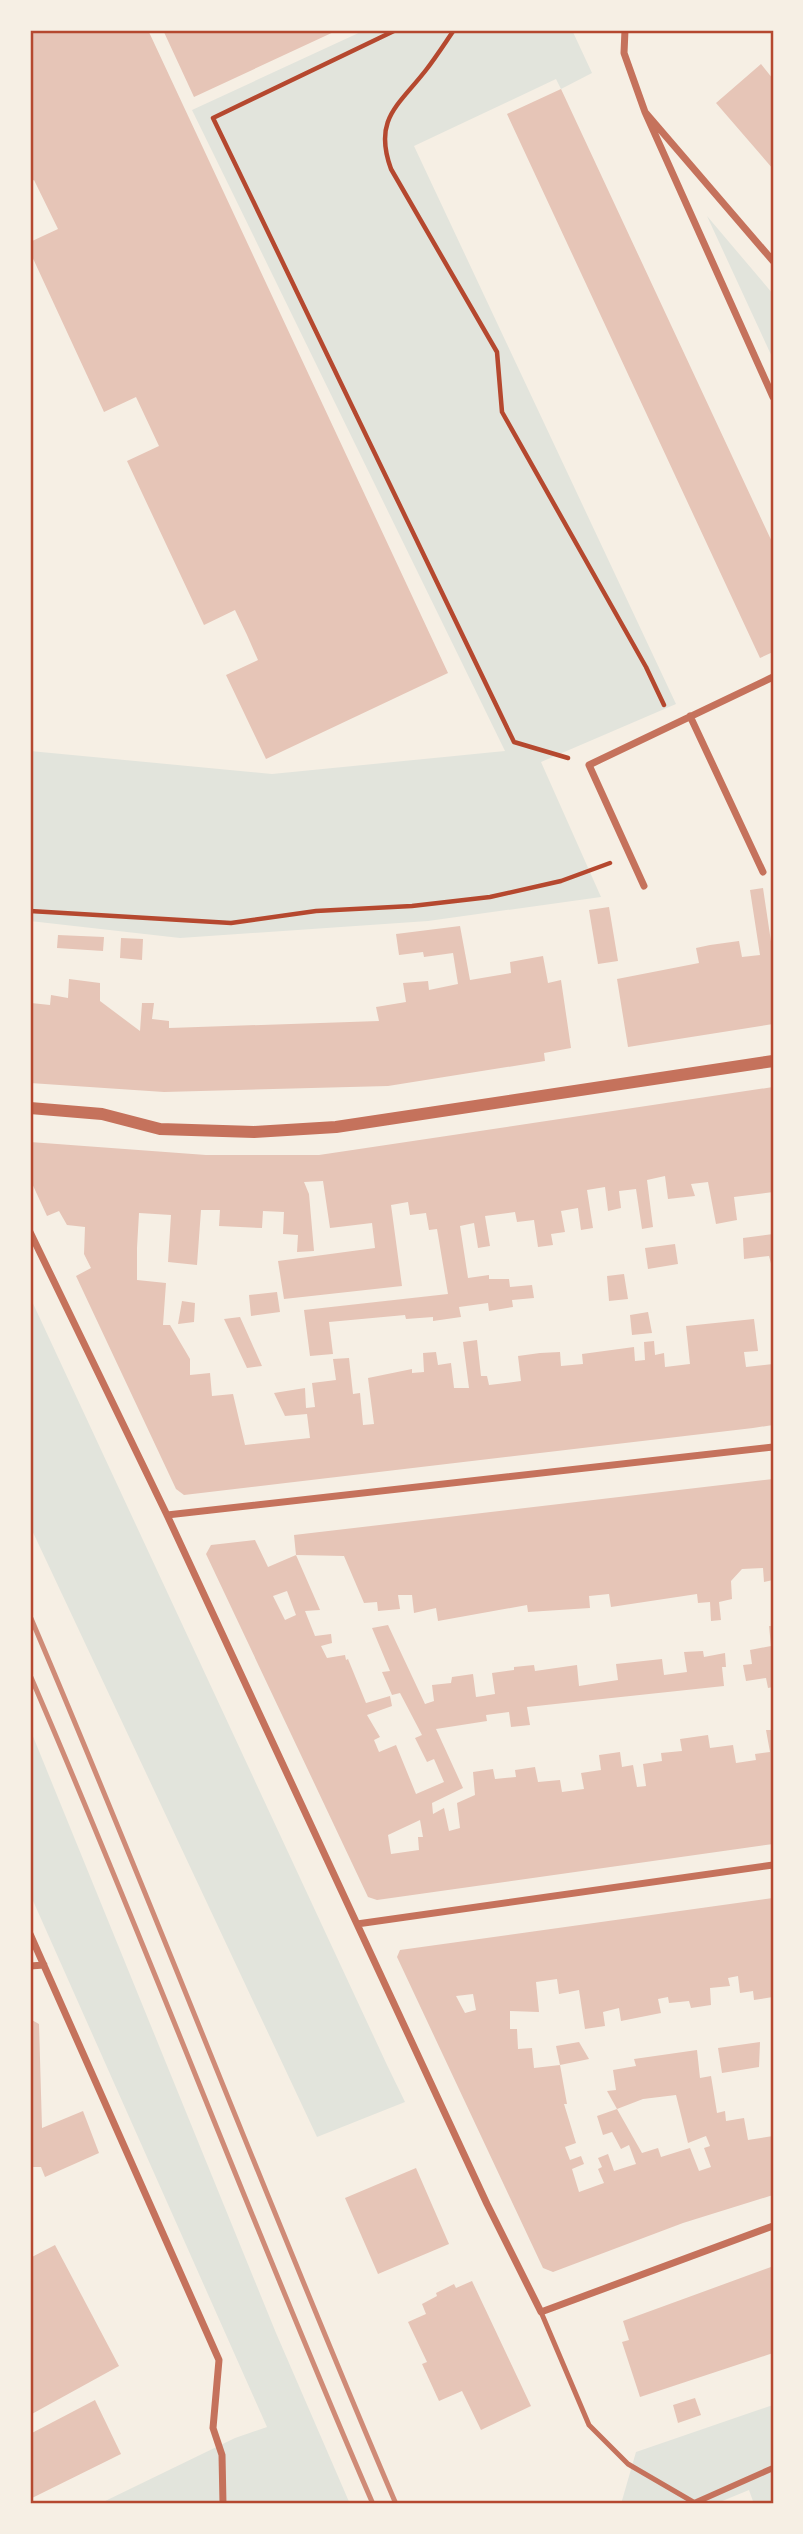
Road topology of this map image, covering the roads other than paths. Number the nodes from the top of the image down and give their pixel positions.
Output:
1 (625, 30) edge
2 (645, 112) junction
3 (773, 261) edge
4 (773, 397) edge
5 (773, 677) edge
6 (690, 716) junction
7 (763, 872) dead end
8 (644, 886) dead end
9 (773, 1061) edge
10 (30, 1108) edge
11 (30, 1232) edge
12 (773, 1447) edge
13 (167, 1514) junction
14 (773, 1865) edge
15 (357, 1924) junction
16 (30, 1934) edge
17 (44, 1965) junction
18 (30, 1966) edge
19 (773, 2226) edge
20 (541, 2312) junction
21 (773, 2468) edge
22 (223, 2504) edge
23 (694, 2504) edge

1 - 2 street
2 - 3 street
2 - 4 street
5 - 6 street
6 - 7 street
6 - 8 street
9 - 10 street
11 - 13 street
12 - 13 street
13 - 15 street
14 - 15 street
15 - 20 street
16 - 17 street
17 - 18 street
17 - 22 street
19 - 20 street
20 - 23 lane
21 - 23 street

